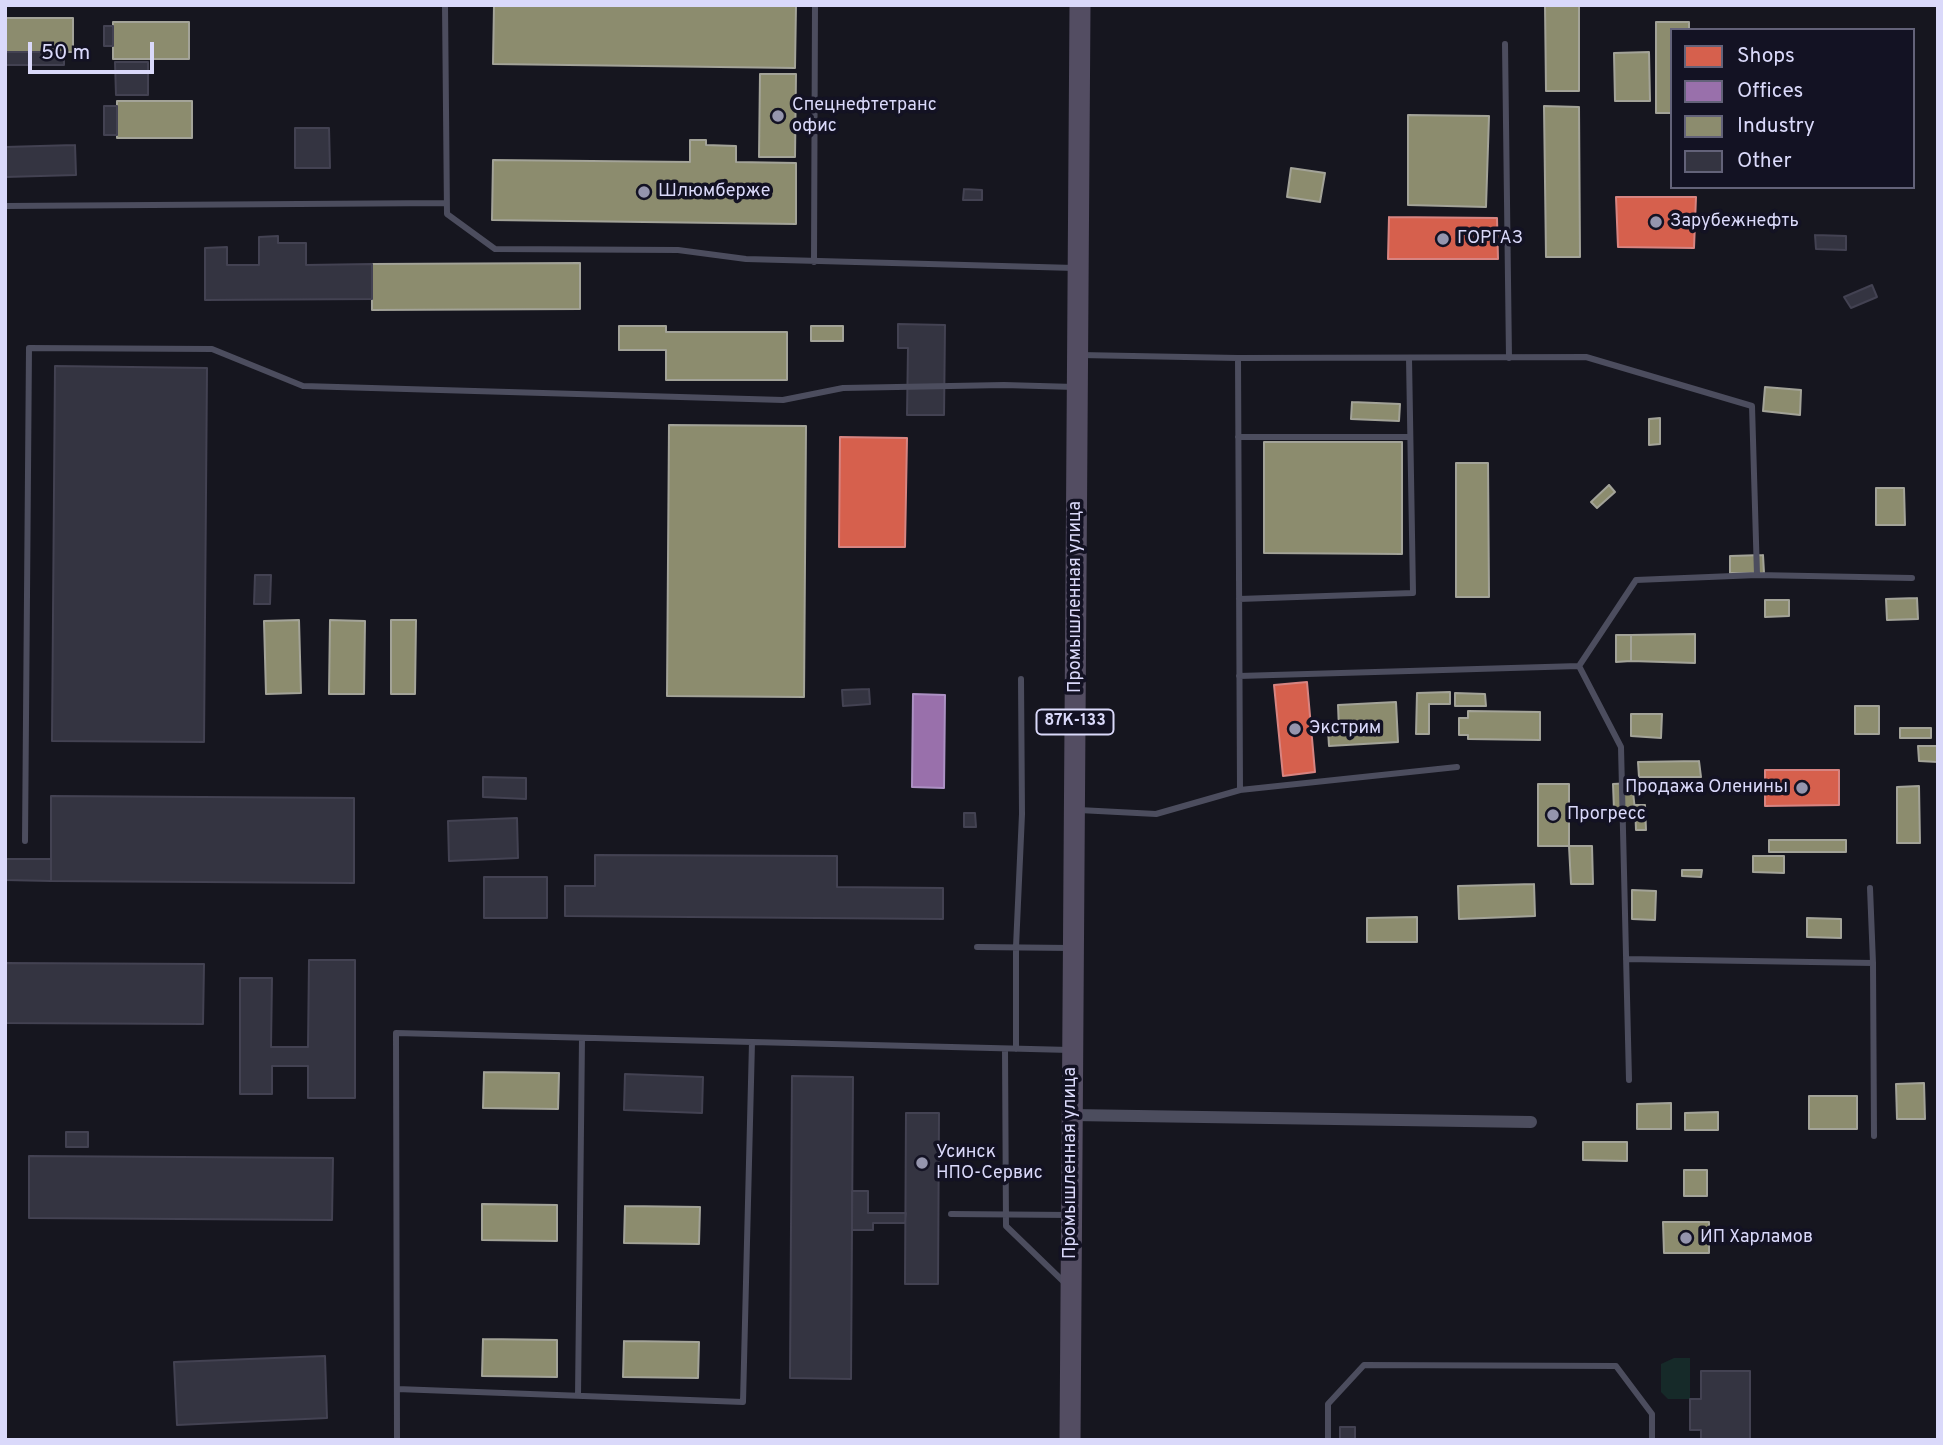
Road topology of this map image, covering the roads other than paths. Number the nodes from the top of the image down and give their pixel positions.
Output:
1 (445, 5) edge
2 (815, 5) edge
3 (1080, 5) edge
4 (1505, 44) dead end
5 (446, 203) junction
6 (5, 206) edge
7 (814, 262) junction
8 (1078, 268) junction
9 (1078, 355) junction
10 (1238, 358) junction
11 (1409, 358) junction
12 (1509, 358) junction
13 (1077, 387) junction
14 (1238, 437) junction
15 (1410, 437) junction
16 (1757, 575) junction
17 (1912, 578) dead end
18 (1239, 599) junction
19 (1579, 666) junction
20 (1239, 676) junction
21 (1021, 679) dead end
22 (1457, 767) dead end
23 (1240, 790) junction
24 (1074, 810) junction
25 (25, 841) dead end
26 (1870, 888) dead end
27 (977, 947) dead end
28 (1016, 947) junction
29 (1073, 948) junction
30 (1626, 959) junction
31 (1873, 963) junction
32 (582, 1038) junction
33 (752, 1042) junction
34 (1005, 1049) junction
35 (1016, 1049) junction
36 (1072, 1050) junction
37 (1629, 1080) dead end
38 (1072, 1115) junction
39 (1531, 1122) dead end
40 (1874, 1136) dead end
41 (951, 1214) dead end
42 (1006, 1215) junction
43 (1071, 1215) junction
44 (1070, 1288) junction
45 (397, 1388) junction
46 (578, 1395) junction
47 (397, 1440) edge
48 (1070, 1440) edge
49 (1328, 1440) edge
50 (1652, 1440) edge

1 - 5 lane
2 - 7 lane
3 - 8 main road, Промышленная улица / 87К-133
4 - 12 lane
5 - 6 lane
5 - 7 lane
7 - 8 lane
8 - 9 main road, Промышленная улица / 87К-133
9 - 10 lane
9 - 13 main road, Промышленная улица / 87К-133
10 - 11 lane
10 - 14 lane
11 - 12 lane
11 - 15 lane
12 - 16 lane
13 - 24 main road, Промышленная улица / 87К-133
13 - 25 lane
14 - 15 lane
14 - 18 lane
15 - 18 lane
16 - 17 lane
16 - 19 lane
18 - 20 lane
19 - 20 lane
19 - 30 lane
20 - 23 lane
21 - 28 lane
22 - 23 lane
23 - 24 lane
24 - 29 main road, Промышленная улица / 87К-133
26 - 31 lane
27 - 28 lane
28 - 29 lane
28 - 35 lane
29 - 36 main road, Промышленная улица / 87К-133
30 - 31 lane
30 - 37 lane
31 - 40 lane
32 - 33 lane
32 - 45 lane
32 - 46 lane
33 - 34 lane
33 - 46 lane
34 - 35 lane
34 - 42 lane
35 - 36 lane
36 - 38 main road, Промышленная улица / 87К-133
38 - 39 street
38 - 43 main road, Промышленная улица / 87К-133
41 - 42 lane
42 - 43 lane
42 - 44 lane
43 - 44 main road, Промышленная улица / 87К-133
44 - 48 main road, Промышленная улица / 87К-133
45 - 46 lane
45 - 47 lane
49 - 50 lane

